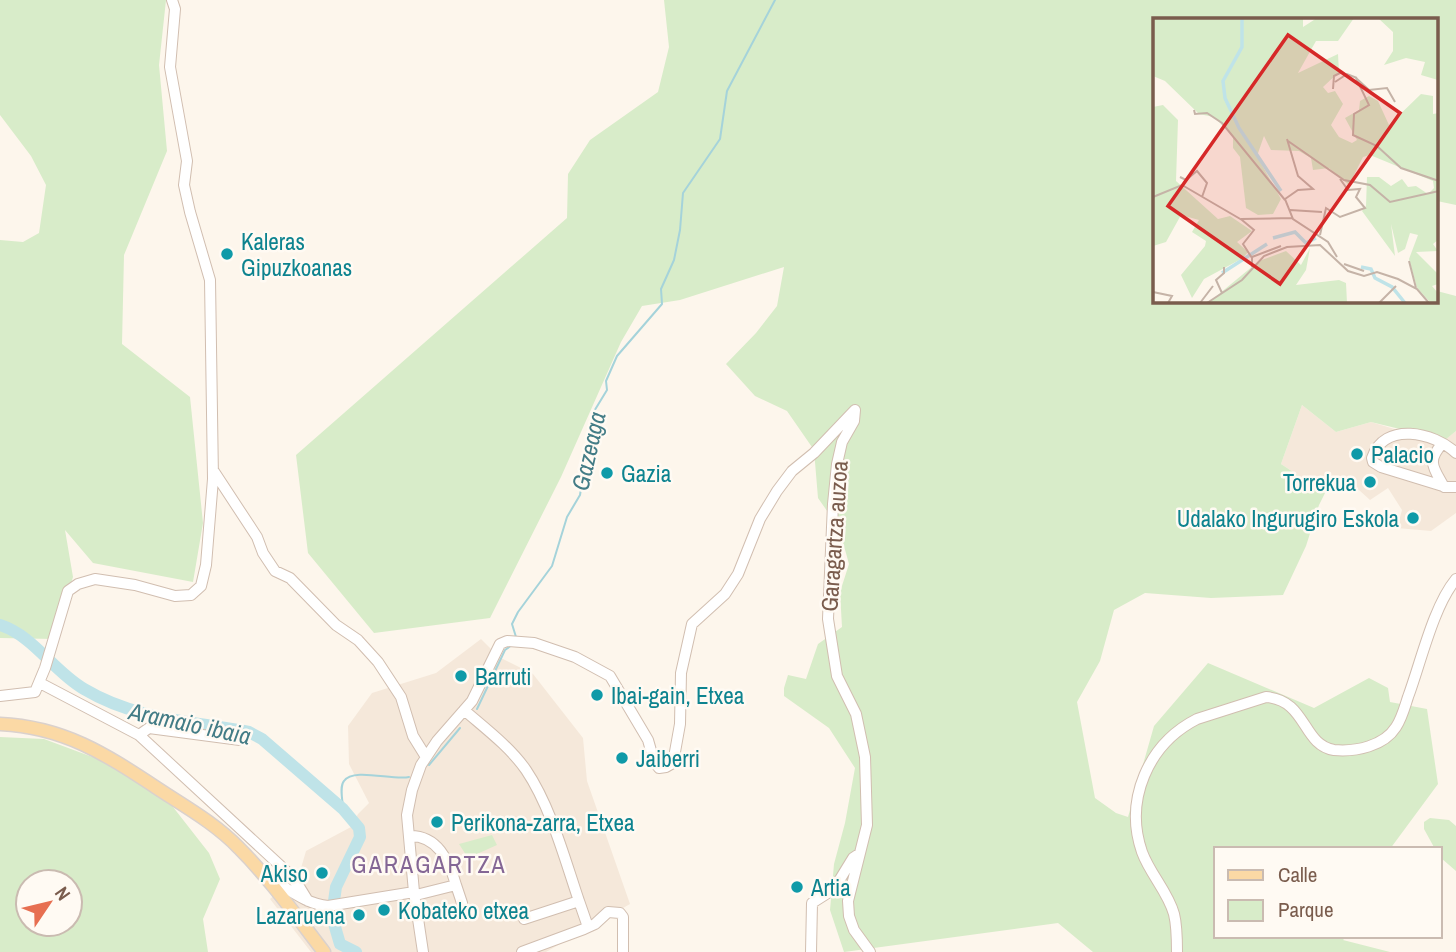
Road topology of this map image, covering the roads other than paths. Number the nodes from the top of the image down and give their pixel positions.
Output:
1 (172, 0) edge
2 (1442, 444) junction
3 (1456, 453) edge
4 (212, 469) junction
5 (1444, 486) junction
6 (1456, 487) edge
7 (1456, 579) edge
8 (40, 683) junction
9 (0, 696) edge
10 (464, 710) junction
11 (0, 724) edge
12 (139, 735) junction
13 (240, 740) dead end
14 (426, 757) junction
15 (409, 835) junction
16 (859, 854) junction
17 (262, 874) junction
18 (456, 885) junction
19 (415, 894) junction
20 (308, 901) junction
21 (579, 901) junction
22 (463, 903) dead end
23 (524, 919) dead end
24 (588, 927) junction
25 (324, 952) edge
26 (423, 952) edge
27 (522, 952) edge
28 (623, 952) edge
29 (811, 952) edge
30 (870, 952) edge
31 (1177, 952) edge

1 - 4 street
2 - 3 street
2 - 5 street
2 - 5 street
4 - 8 street
4 - 14 street
5 - 6 street
7 - 31 street
8 - 9 street
8 - 12 street
10 - 14 street, Garagartza auzoa
10 - 16 street, Garagartza auzoa
10 - 21 street
11 - 17 main road
12 - 13 street
12 - 20 street
14 - 15 street, Garagartza auzoa
15 - 18 street
15 - 19 street, Garagartza auzoa
16 - 29 street
16 - 30 street
17 - 20 street
17 - 25 main road
18 - 19 street
18 - 22 street
19 - 20 street
19 - 26 street, Garagartza auzoa
21 - 23 street
21 - 24 street
24 - 27 street
24 - 28 street

